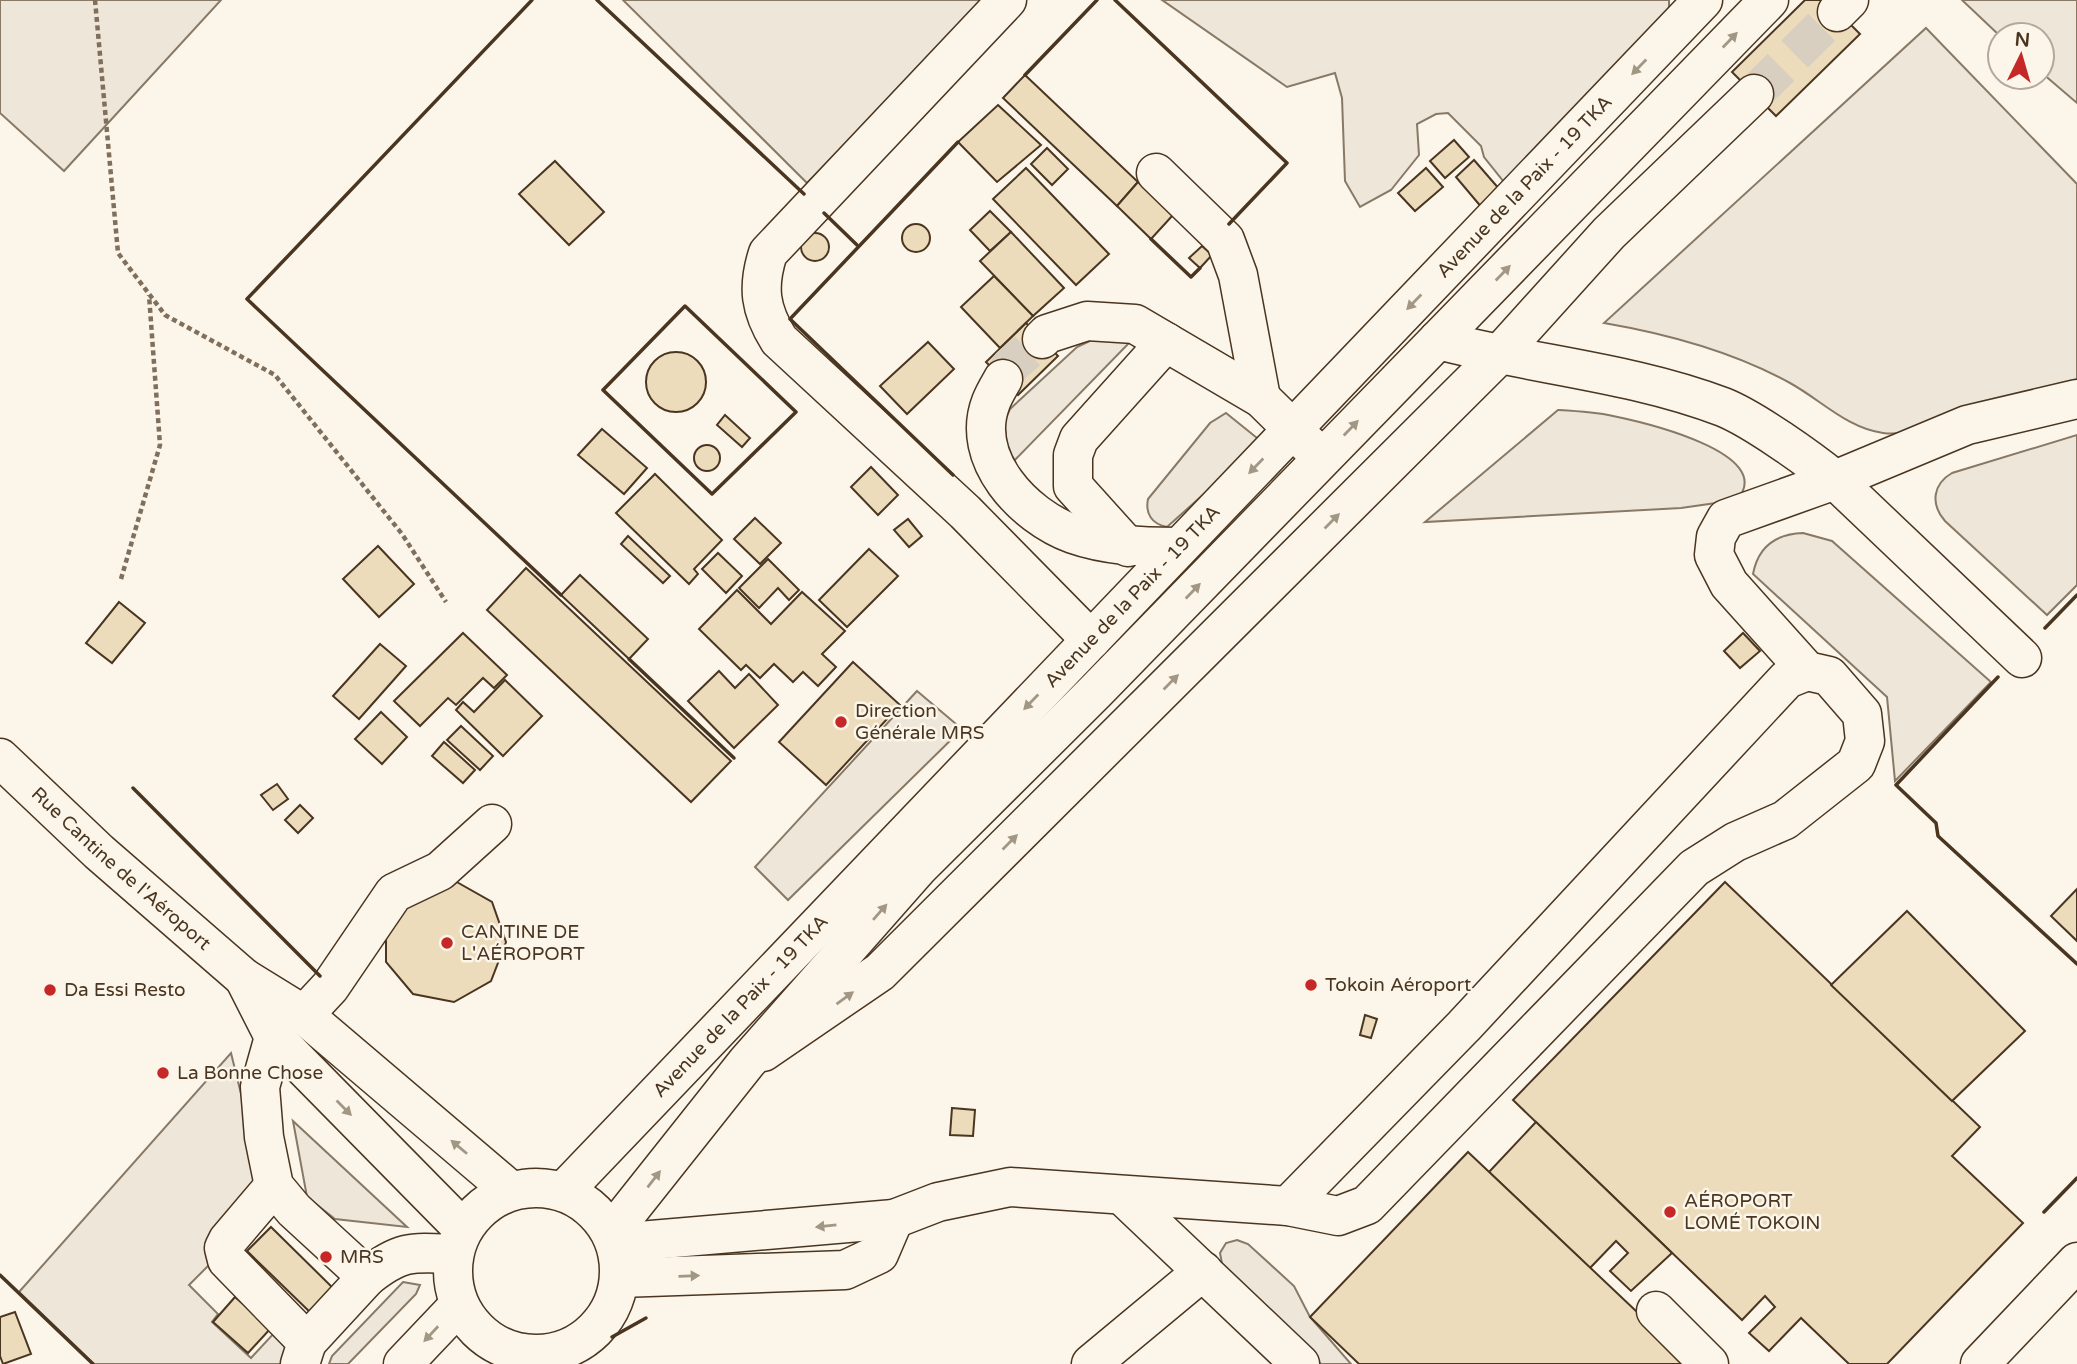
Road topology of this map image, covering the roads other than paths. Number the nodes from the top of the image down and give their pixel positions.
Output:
1 (1007, 0) edge
2 (1673, 0) edge
3 (1703, 0) edge
4 (1769, 0) edge
5 (1668, 37) junction
6 (1754, 94) tunnel mouth
7 (1156, 173) dead end
8 (1042, 339) tunnel mouth
9 (1438, 340) junction
10 (1166, 342) junction
11 (1498, 356) junction
12 (1003, 379) tunnel mouth
13 (1261, 398) junction
14 (2077, 399) edge
15 (1293, 428) junction
16 (1322, 458) junction
17 (1835, 480) junction
18 (1128, 547) junction
19 (1178, 547) junction
20 (1091, 639) junction
21 (2022, 658) dead end
22 (1807, 671) junction
23 (0, 758) edge
24 (492, 824) dead end
25 (244, 978) junction
26 (304, 1015) junction
27 (274, 1037) junction
28 (747, 1062) junction
29 (274, 1186) junction
30 (511, 1191) junction
31 (563, 1192) junction
32 (1124, 1197) junction
33 (1288, 1206) junction
34 (459, 1241) junction
35 (616, 1251) junction
36 (2077, 1262) edge
37 (1203, 1271) junction
38 (367, 1276) junction
39 (459, 1305) junction
40 (1656, 1311) dead end
41 (304, 1353) edge
42 (502, 1357) edge
43 (404, 1364) edge
44 (1091, 1364) edge
45 (1300, 1364) edge
46 (1709, 1364) edge
47 (1980, 1364) edge

1 - 20 main road
2 - 5 main road
3 - 5 main road, Avenue de la Paix - 19 TKA
9 -> 4 main road
5 -> 15 main road, Avenue de la Paix - 19 TKA
6 - 11 main road
7 - 13 main road
8 - 10 main road
9 - 11 main road
16 -> 9 main road
10 - 13 main road
10 - 18 main road
11 - 17 main road
28 -> 11 main road
12 - 18 main road
13 - 15 main road
14 - 17 main road
15 - 16 main road
15 -> 19 main road, Avenue de la Paix - 19 TKA
28 -> 16 main road
17 - 21 main road
17 - 22 main road
18 - 19 main road
19 - 20 main road, Avenue de la Paix - 19 TKA
20 -> 31 main road, Avenue de la Paix - 19 TKA
22 - 33 main road
22 - 33 main road
23 - 25 main road, Rue Cantine de l'Aéroport
24 - 26 main road
25 - 26 main road
25 - 27 main road
30 -> 26 main road
27 - 29 main road
27 -> 34 main road
35 -> 28 main road
29 - 38 main road
29 - 41 main road
30 - 31 main road
30 - 34 main road
31 - 35 main road
32 - 33 main road
32 - 35 main road
32 - 37 main road
34 - 38 main road
34 - 39 main road
35 - 42 main road
36 - 47 main road
37 - 44 main road
37 - 45 main road
38 - 41 main road
39 - 42 main road
39 -> 43 main road
40 - 46 main road

